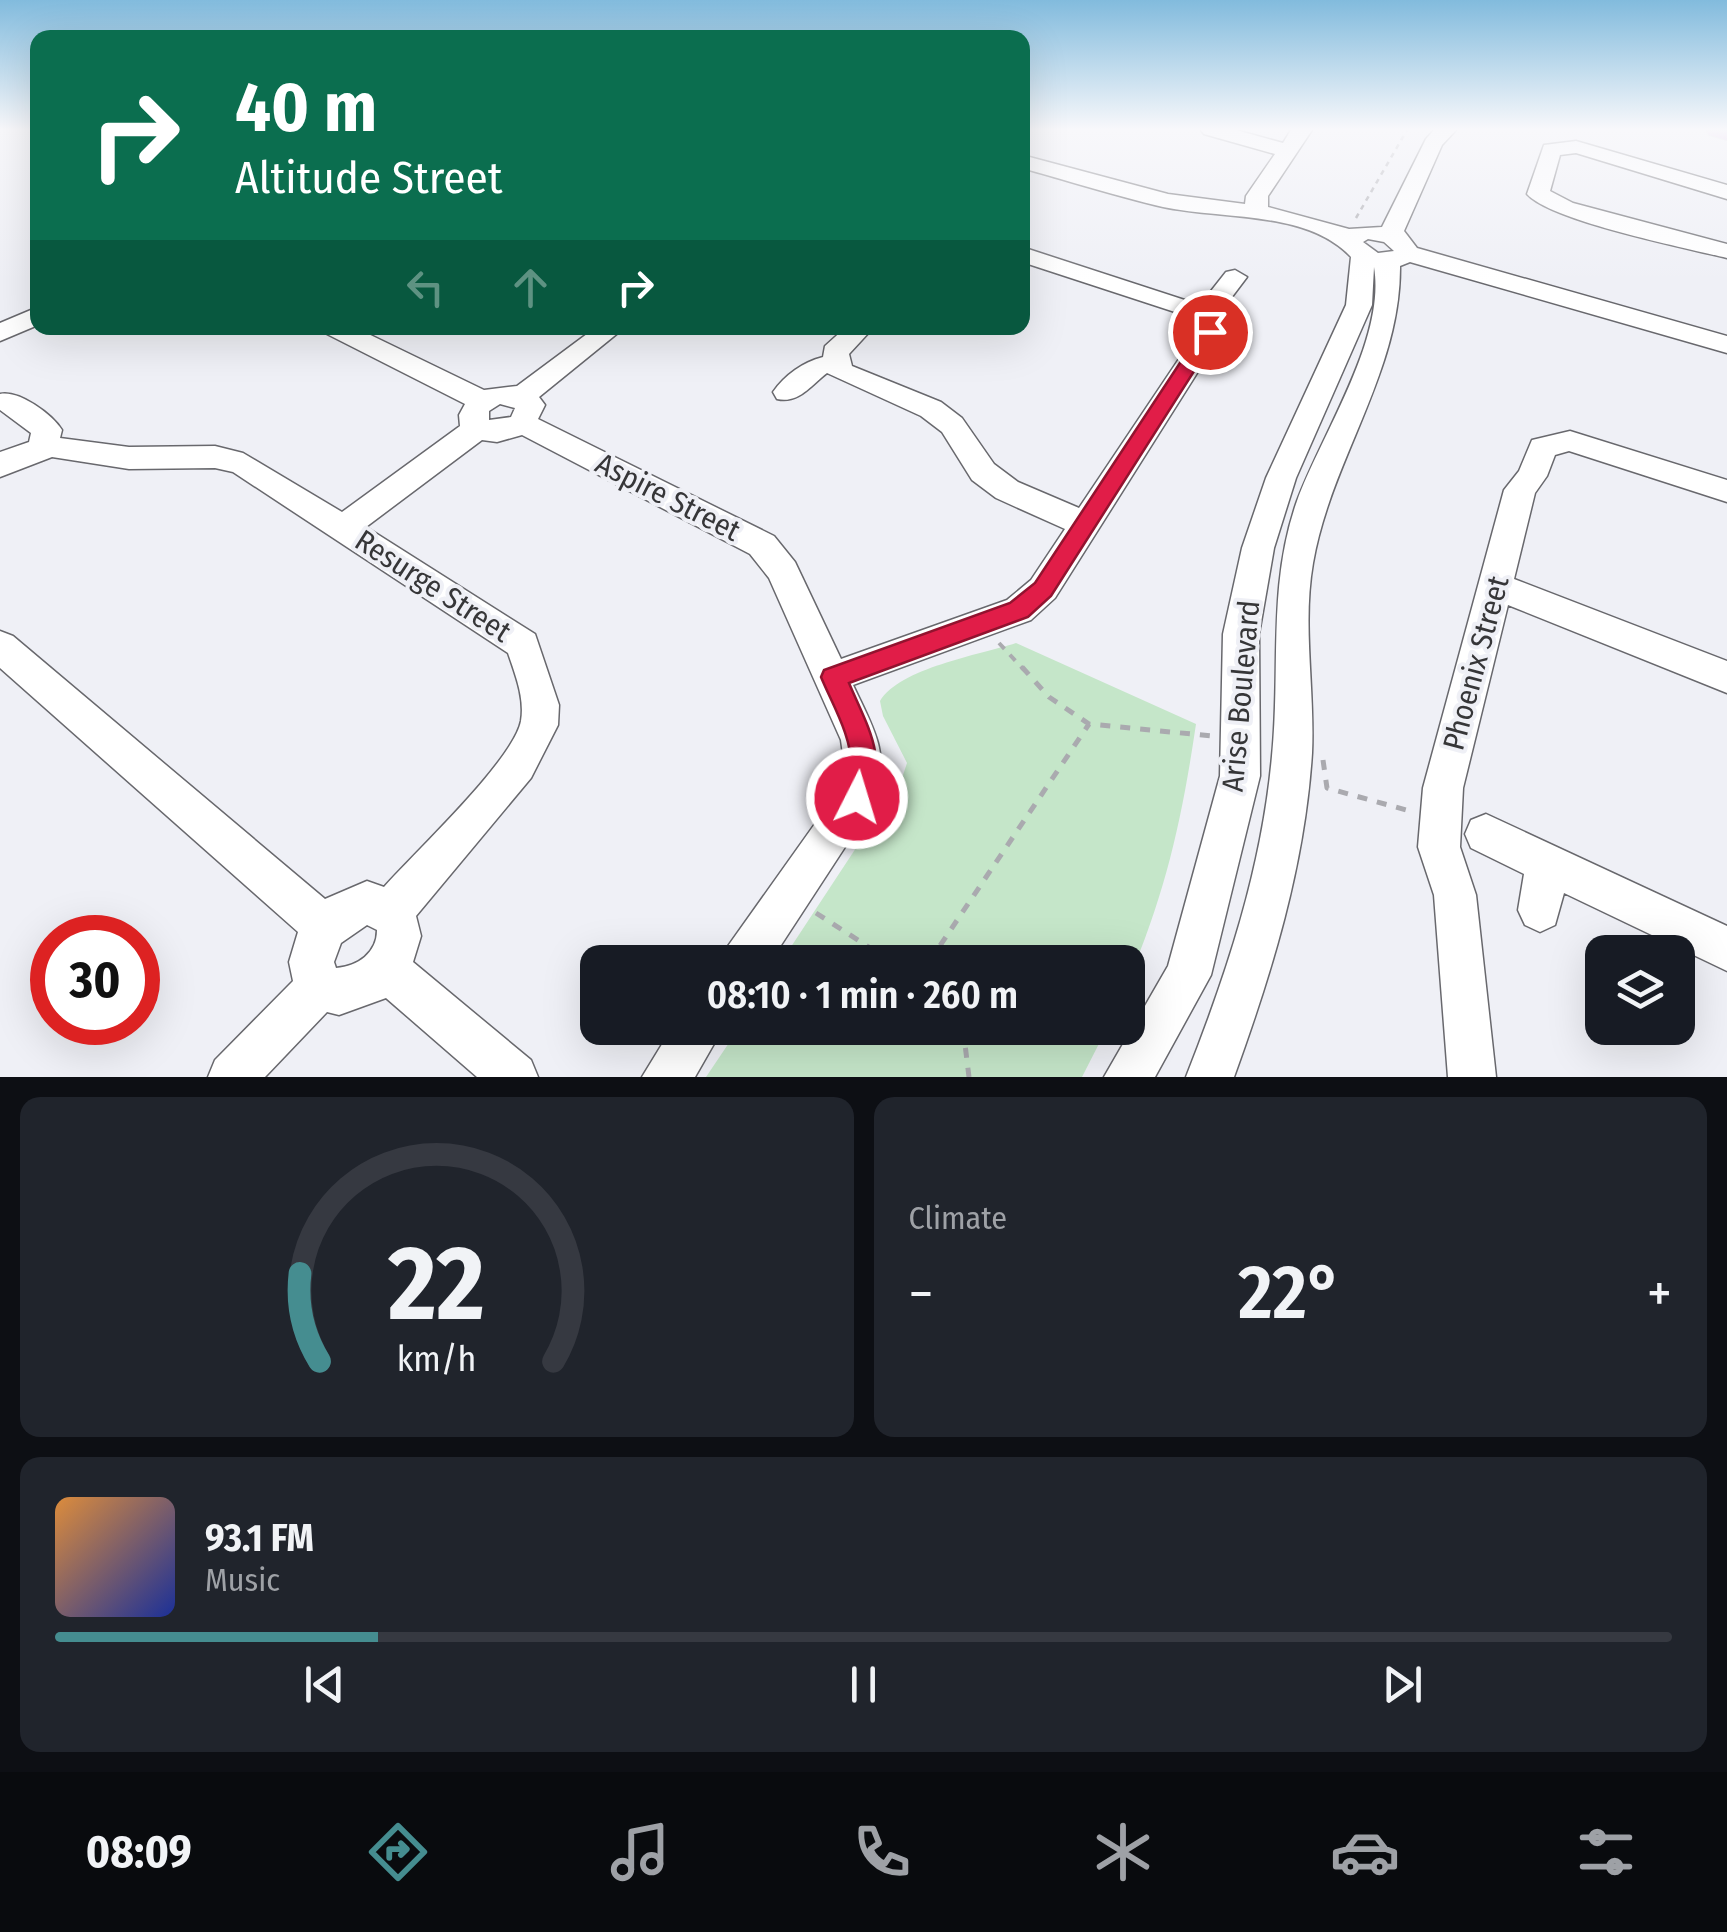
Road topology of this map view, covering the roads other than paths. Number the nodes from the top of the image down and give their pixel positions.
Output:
1 (1098, 180) edge
2 (1267, 180) edge
3 (1396, 180) edge
4 (1415, 180) edge
5 (1542, 180) edge
6 (1688, 180) edge
7 (1727, 192) edge
8 (1256, 212) junction
9 (1378, 246) junction
10 (1727, 250) edge
11 (1030, 257) edge
12 (1235, 276) dead end
13 (30, 318) edge
14 (1204, 318) junction
15 (0, 333) edge
16 (348, 335) edge
17 (603, 335) edge
18 (853, 335) edge
19 (1727, 344) edge
20 (835, 362) junction
21 (787, 392) dead end
22 (6, 401) dead end
23 (522, 410) junction
24 (481, 415) junction
25 (42, 448) junction
26 (0, 466) edge
27 (1727, 491) edge
28 (1086, 525) junction
29 (342, 528) junction
30 (1496, 586) junction
31 (0, 646) edge
32 (834, 677) junction
33 (1727, 677) edge
34 (1486, 834) dead end
35 (1547, 863) junction
36 (391, 910) junction
37 (1540, 910) dead end
38 (324, 926) junction
39 (756, 945) edge
40 (1727, 949) edge
41 (386, 968) junction
42 (320, 986) junction
43 (688, 1045) edge
44 (232, 1077) edge
45 (514, 1077) edge
46 (666, 1077) edge
47 (1128, 1077) edge
48 (1210, 1077) edge
49 (1472, 1077) edge

1 - 8 street
2 - 8 street
3 - 9 street
4 - 9 street, Arise Boulevard
5 - 10 street
6 - 7 street
8 - 9 street
9 - 19 street
9 - 47 street, Arise Boulevard
9 - 48 street, Arise Boulevard
11 - 14 street
12 - 14 street
13 - 15 street
14 - 28 street
16 - 24 street
17 - 23 street
18 - 20 street
20 - 21 street
20 - 28 street
22 - 25 street
23 - 24 street
23 - 32 street, Aspire Street
24 - 29 street
25 - 26 street
25 - 29 street, Resurge Street
27 - 30 street, Phoenix Street
28 - 32 street
29 - 36 street, Resurge Street
30 - 33 street
30 - 49 street, Phoenix Street
31 - 38 street
32 - 39 street, Aspire Street
34 - 35 street
35 - 37 street
35 - 40 street
36 - 38 street
36 - 41 street
38 - 42 street
41 - 42 street
41 - 45 street
42 - 44 street
43 - 46 street

